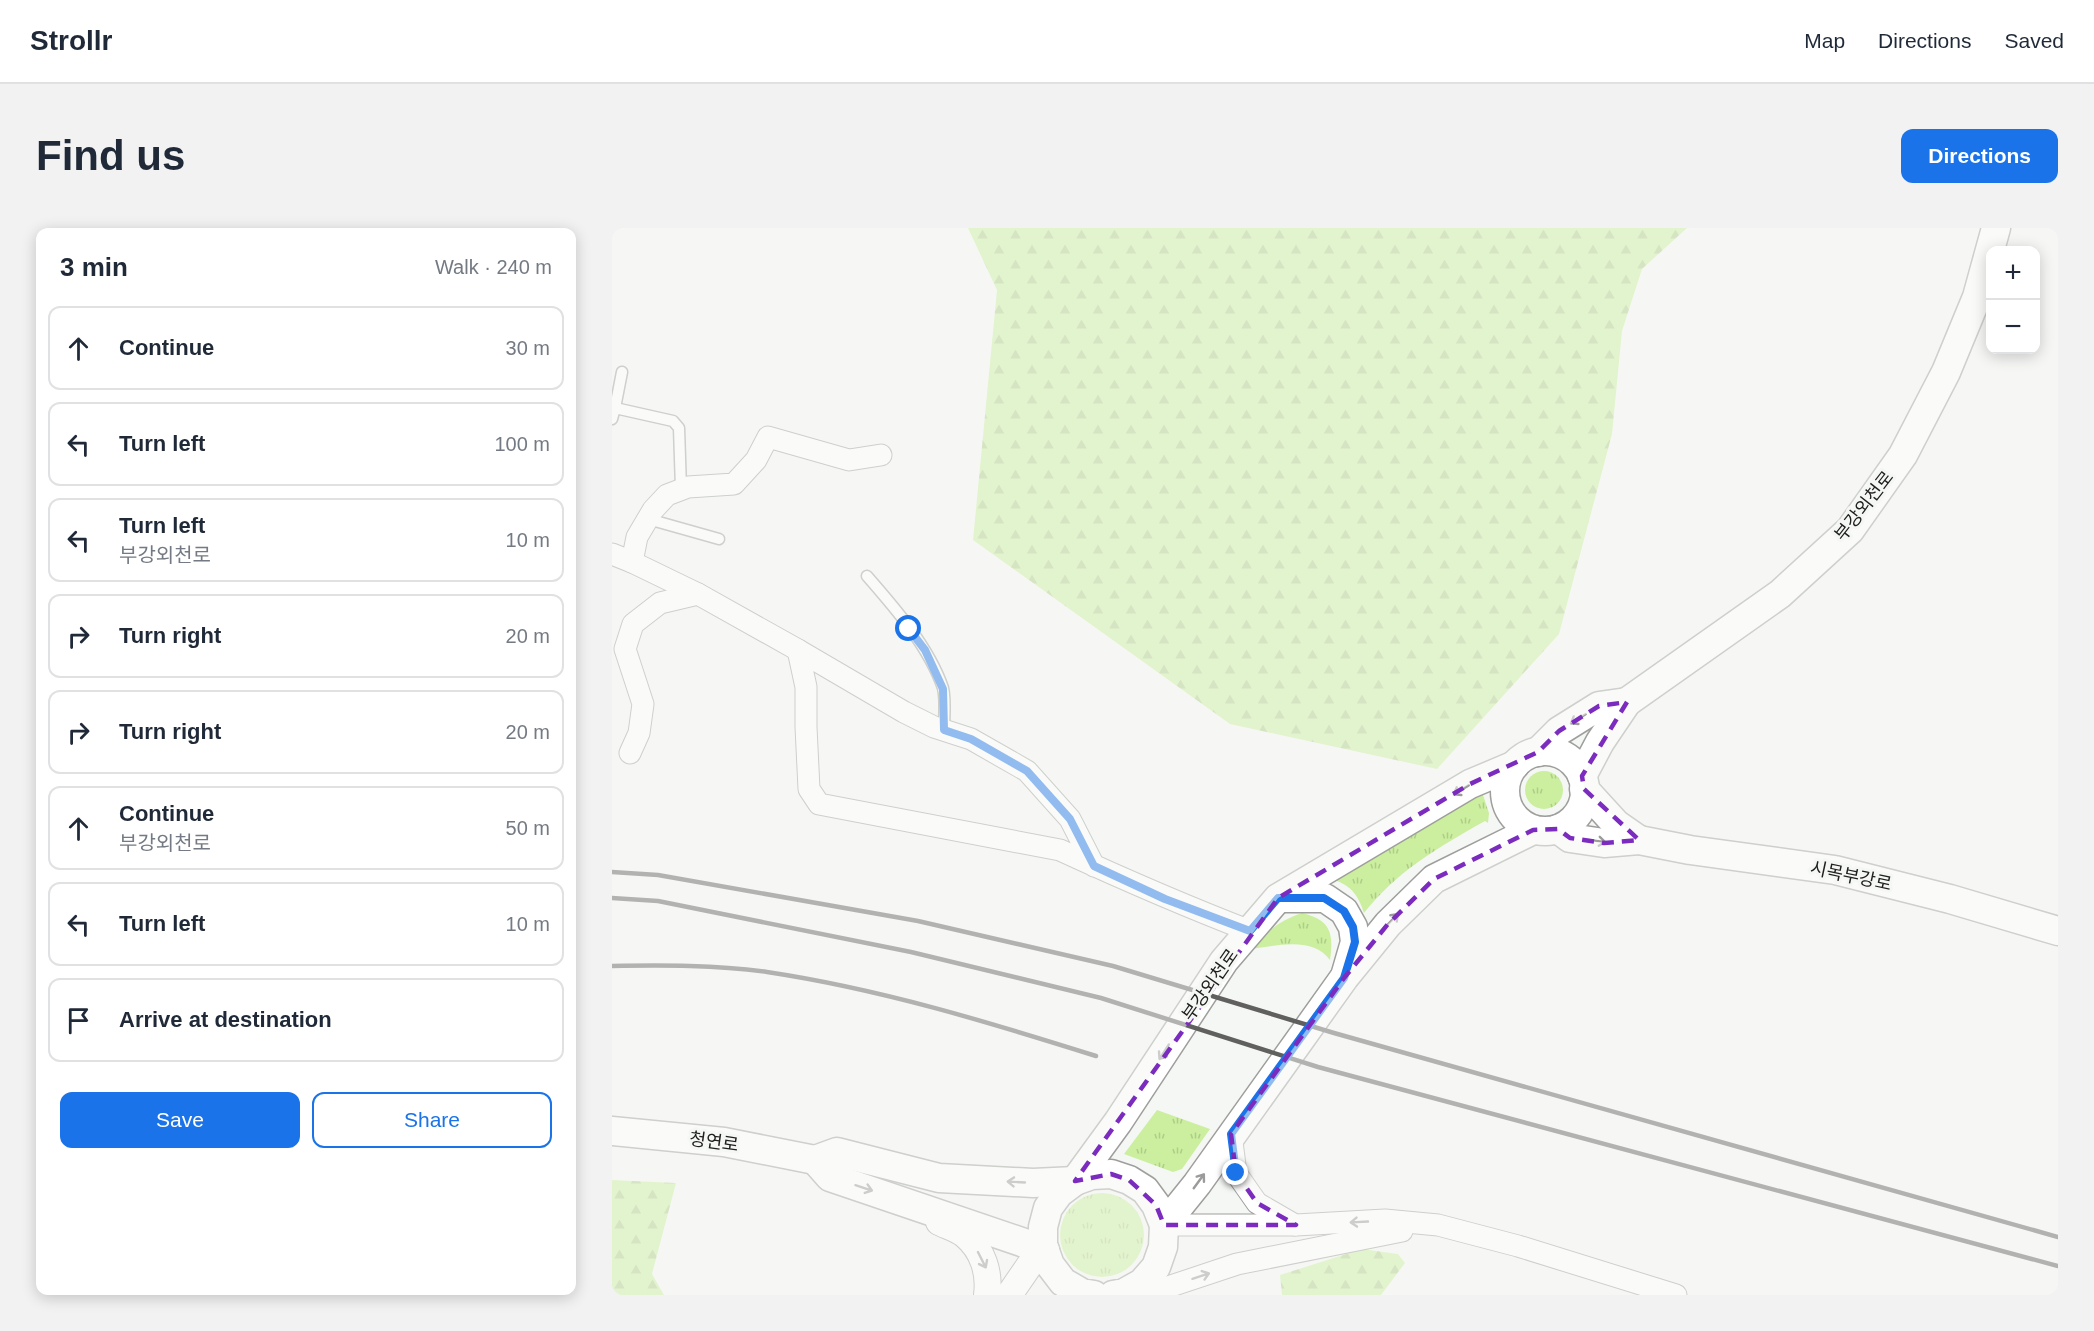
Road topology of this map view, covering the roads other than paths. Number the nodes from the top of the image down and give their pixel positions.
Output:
1 (1996, 228) edge
2 (622, 372) dead end
3 (614, 413) edge
4 (881, 455) dead end
5 (681, 489) junction
6 (648, 519) junction
7 (719, 539) dead end
8 (612, 554) edge
9 (632, 562) junction
10 (867, 576) dead end
11 (698, 594) junction
12 (798, 650) junction
13 (1627, 702) junction
14 (944, 730) junction
15 (630, 753) dead end
16 (1526, 759) junction
17 (1583, 783) junction
18 (1546, 830) junction
19 (1639, 840) junction
20 (1094, 866) junction
21 (1278, 898) junction
22 (1250, 931) junction
23 (2058, 932) edge
24 (1344, 978) junction
25 (612, 1131) edge
26 (1231, 1134) junction
27 (815, 1160) junction
28 (1074, 1181) junction
29 (926, 1209) junction
30 (1164, 1225) junction
31 (1296, 1225) junction
32 (1438, 1225) junction
33 (1045, 1250) junction
34 (1118, 1294) edge
35 (987, 1295) edge
36 (1009, 1295) edge
37 (1094, 1295) edge
38 (1676, 1295) edge

1 - 13 main road, 부강외천로
2 - 3 lane
3 - 5 lane
4 - 5 street
5 - 6 street
6 - 7 lane
6 - 9 street
8 - 9 street
9 - 11 street
10 - 14 lane
11 - 12 street
11 - 15 street
12 - 14 street
12 - 20 street
13 -> 16 main road, 부강외천로
13 - 17 main road, 부강외천로
14 - 20 street
16 - 17 main road
16 - 18 main road
16 -> 21 main road, 부강외천로
17 - 18 main road
17 - 19 main road
18 -> 19 main road
24 -> 18 main road
19 - 23 main road, 시목부강로
20 - 22 street
21 - 22 main road, 부강외천로
21 - 24 main road
22 -> 28 main road, 부강외천로
24 - 26 main road
25 - 27 main road, 청연로
30 -> 26 main road
26 - 31 street
28 -> 27 main road
27 -> 29 main road
28 - 30 main road
28 - 33 main road, 부강외천로
29 - 33 main road
29 -> 35 street
30 - 31 street
30 - 34 main road
32 -> 31 street
34 -> 32 street
32 - 38 street
33 - 36 street
33 - 37 main road

